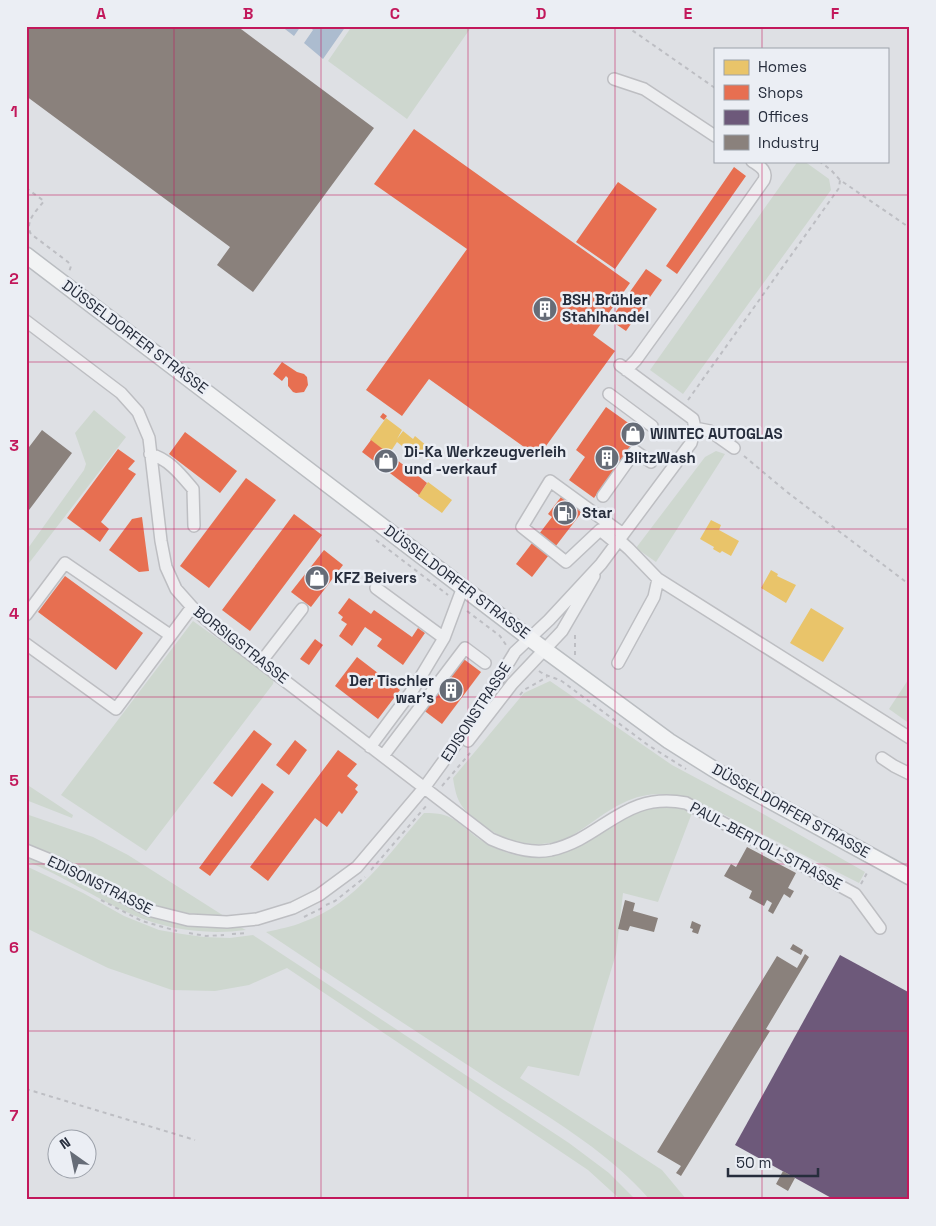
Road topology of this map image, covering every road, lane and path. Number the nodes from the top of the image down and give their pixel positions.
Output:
1 (626, 26) edge
2 (614, 79) dead end
3 (714, 87) edge
4 (714, 135) edge
5 (754, 162) edge
6 (820, 162) edge
7 (840, 180) junction
8 (26, 188) edge
9 (910, 228) edge
10 (26, 255) edge
11 (61, 281) junction
12 (26, 320) edge
13 (609, 394) dead end
14 (680, 410) junction
15 (652, 426) dead end
16 (695, 428) junction
17 (734, 448) joint
18 (150, 454) junction
19 (651, 462) dead end
20 (603, 496) dead end
21 (194, 526) dead end
22 (619, 539) junction
23 (601, 564) junction
24 (658, 579) junction
25 (910, 585) edge
26 (463, 587) junction
27 (376, 588) dead end
28 (458, 603) junction
29 (192, 607) junction
30 (302, 609) dead end
31 (26, 615) edge
32 (576, 626) dead end
33 (170, 635) junction
34 (444, 638) junction
35 (530, 638) junction
36 (26, 644) edge
37 (545, 650) junction
38 (516, 652) junction
39 (261, 662) junction
40 (485, 663) dead end
41 (618, 663) dead end
42 (530, 664) junction
43 (567, 666) junction
44 (518, 697) dead end
45 (910, 738) edge
46 (370, 747) junction
47 (473, 750) dead end
48 (383, 756) junction
49 (882, 758) dead end
50 (910, 774) edge
51 (424, 788) junction
52 (434, 796) junction
53 (26, 850) edge
54 (869, 869) dead end
55 (370, 871) dead end
56 (365, 877) dead end
57 (910, 877) edge
58 (855, 894) junction
59 (96, 897) dead end
60 (299, 918) dead end
61 (880, 928) dead end
62 (180, 931) dead end
63 (189, 932) dead end
64 (248, 933) dead end
65 (26, 1089) edge
66 (195, 1140) dead end

1 - 3 path
2 - 4 street
5 - 14 street
6 - 7 path
7 - 9 path
7 - 14 path
8 - 11 path
10 - 11 main road, DÜSSELDORFER STRASSE
11 - 26 main road, DÜSSELDORFER STRASSE
12 - 18 street, BORSIGSTRASSE
13 - 15 street
14 - 16 street
16 - 17 street
16 - 22 street
17 - 25 path
18 - 21 street
18 - 29 street, BORSIGSTRASSE
19 - 20 street
22 - 22 street
22 - 23 street
22 - 24 street
23 - 35 street, EDISONSTRASSE
23 - 37 street, EDISONSTRASSE
24 - 41 street
24 - 45 street
26 - 28 street
26 - 35 main road, DÜSSELDORFER STRASSE
27 - 34 street
28 - 34 street
28 - 38 path
29 - 33 street
29 - 39 street, BORSIGSTRASSE
30 - 39 street
31 - 33 street
32 - 43 path
33 - 36 street
34 - 46 street
35 - 37 main road, DÜSSELDORFER STRASSE
35 - 38 street, EDISONSTRASSE
37 - 42 street, EDISONSTRASSE
37 - 43 main road, DÜSSELDORFER STRASSE
38 - 51 street, EDISONSTRASSE
39 - 46 street, BORSIGSTRASSE
40 - 48 street
42 - 44 path
42 - 51 street, EDISONSTRASSE
43 - 57 main road, DÜSSELDORFER STRASSE
46 - 48 street, BORSIGSTRASSE
47 - 52 path
48 - 51 street, BORSIGSTRASSE
49 - 50 street
51 - 52 street, PAUL-BERTOLI-STRASSE
51 - 53 street, EDISONSTRASSE
52 - 55 path
52 - 58 street, PAUL-BERTOLI-STRASSE
54 - 58 path
56 - 60 path
58 - 61 street, PAUL-BERTOLI-STRASSE
59 - 62 path
63 - 64 path
65 - 66 path

